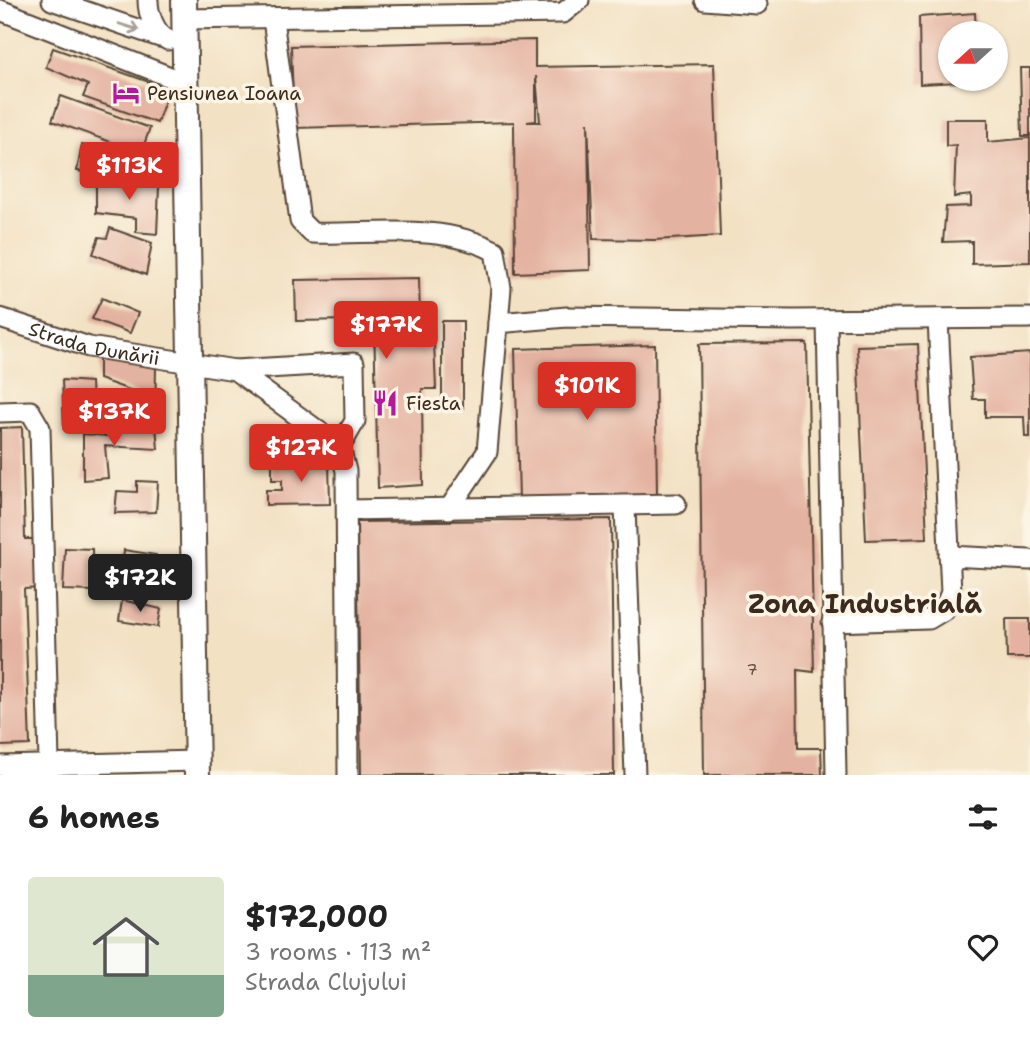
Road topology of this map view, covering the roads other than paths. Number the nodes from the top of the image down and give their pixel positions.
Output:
1 (51, 0) edge
2 (148, 0) edge
3 (579, 0) edge
4 (705, 0) edge
5 (757, 5) dead end
6 (0, 10) edge
7 (184, 10) edge
8 (273, 19) junction
9 (160, 37) junction
10 (184, 48) junction
11 (183, 82) junction
12 (0, 318) edge
13 (938, 318) junction
14 (1030, 318) edge
15 (827, 320) junction
16 (498, 323) junction
17 (190, 362) junction
18 (235, 370) junction
19 (0, 412) edge
20 (340, 447) junction
21 (676, 504) dead end
22 (625, 507) junction
23 (449, 509) junction
24 (347, 510) junction
25 (949, 556) junction
26 (1030, 560) edge
27 (832, 622) junction
28 (49, 762) junction
29 (0, 766) edge
30 (196, 768) edge
31 (348, 775) edge
32 (635, 775) edge
33 (836, 775) edge

1 -> 9 street
2 - 9 street
3 - 8 street
4 - 5 street
6 - 11 street
7 - 8 street
7 - 10 main road
8 - 16 street
9 - 10 street
10 - 11 main road
11 - 17 main road
12 - 17 street, Strada Dunării
13 - 14 street
13 - 15 street
13 - 25 street
15 - 16 street
15 - 27 street
16 - 23 street
17 - 18 street, Strada Dunării
17 - 30 main road
18 - 20 street
18 - 20 street
19 - 28 street
20 - 24 street
21 - 22 street
22 - 23 street
22 - 32 street
23 - 24 street
24 - 31 street
25 - 26 street
25 - 27 street
27 - 33 street
28 - 29 street
28 - 30 street

